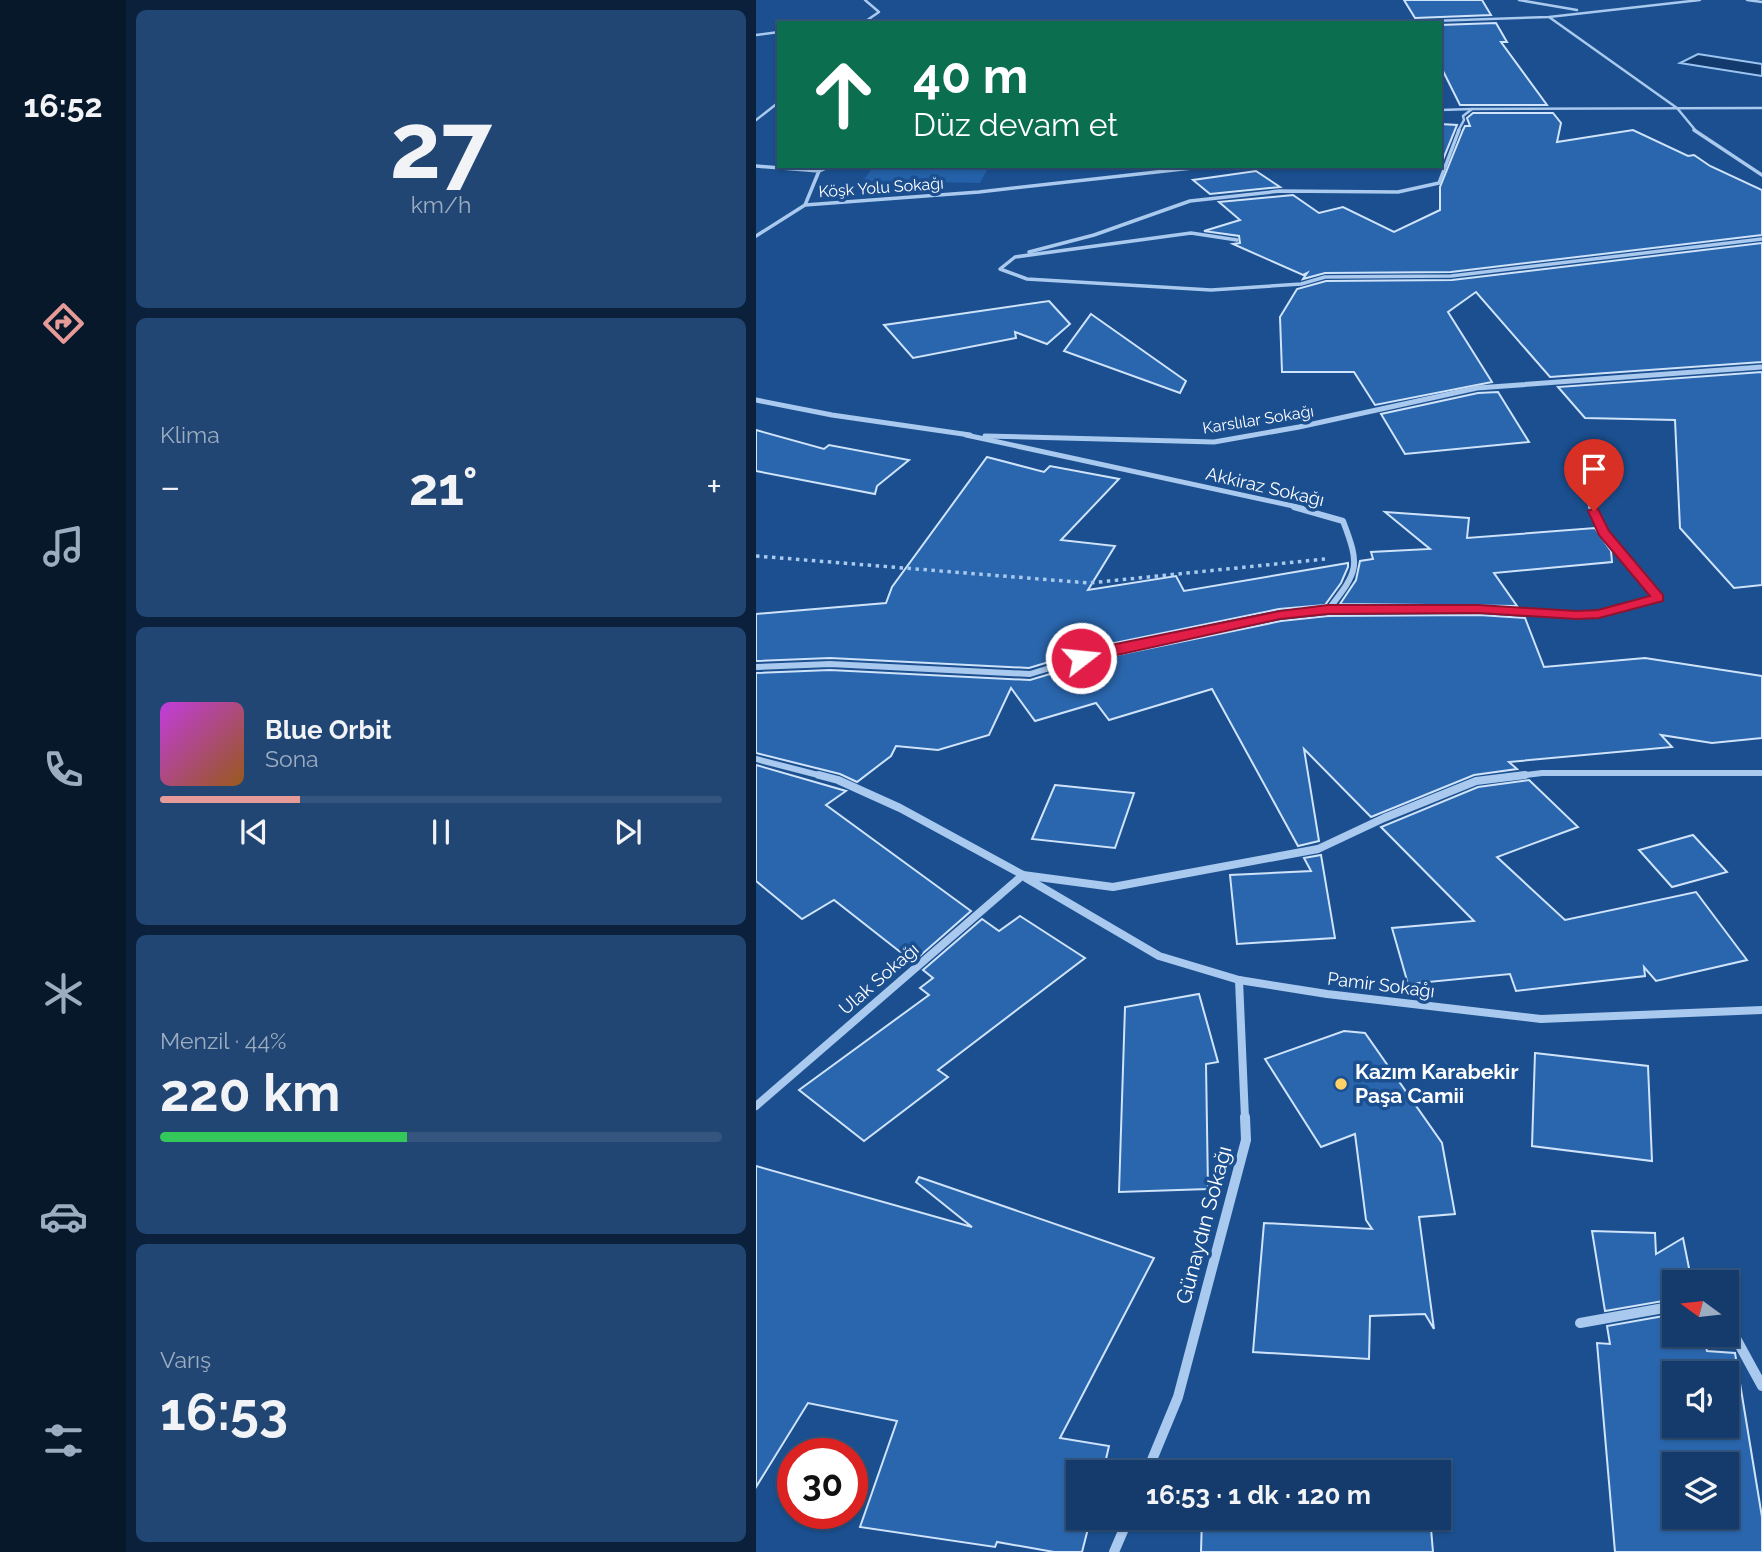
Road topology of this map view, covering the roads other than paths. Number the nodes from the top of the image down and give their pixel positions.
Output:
1 (865, 0) edge
2 (1519, 0) edge
3 (1700, 0) edge
4 (1747, 0) edge
5 (1762, 2) edge
6 (1585, 11) junction
7 (1549, 17) junction
8 (866, 21) edge
9 (1432, 21) edge
10 (777, 32) edge
11 (756, 35) edge
12 (777, 104) edge
13 (1677, 108) junction
14 (1762, 108) edge
15 (1472, 109) junction
16 (1442, 110) edge
17 (756, 120) edge
18 (756, 166) edge
19 (777, 168) edge
20 (781, 168) edge
21 (826, 168) edge
22 (1192, 168) edge
23 (819, 171) junction
24 (1762, 174) edge
25 (805, 205) junction
26 (756, 236) edge
27 (1762, 239) edge
28 (1237, 240) dead end
29 (1015, 257) junction
30 (1762, 367) edge
31 (756, 400) edge
32 (966, 435) junction
33 (1584, 491) dead end
34 (1328, 610) junction
35 (756, 667) edge
36 (756, 759) edge
37 (1762, 773) edge
38 (1023, 876) junction
39 (1239, 980) junction
40 (1762, 1010) edge
41 (756, 1106) edge
42 (1662, 1308) edge
43 (1580, 1323) dead end
44 (1740, 1346) edge
45 (1762, 1386) edge
46 (1152, 1460) edge
47 (1123, 1530) edge
48 (1114, 1552) edge

1 - 8 street
2 - 6 street
3 - 6 street
4 - 5 street
6 - 7 street
7 - 9 street
7 - 13 street
10 - 11 street
12 - 17 street
13 - 14 street
13 - 15 street
13 - 24 street
15 - 16 street
15 - 29 street
18 - 19 street
20 - 23 street
21 - 23 street
22 - 25 street, Köşk Yolu Sokağı
23 - 25 street
25 - 26 street
27 - 29 street
28 - 29 street
30 - 32 street, Karslılar Sokağı
31 - 32 street, Karslılar Sokağı
32 - 34 street, Akkiraz Sokağı
33 - 34 street
34 - 35 street
36 - 38 street, Pamir Sokağı
37 - 38 street
38 - 39 street, Pamir Sokağı
38 - 41 street, Ulak Sokağı
39 - 40 street, Pamir Sokağı
39 - 46 street, Günaydın Sokağı
42 - 43 street
44 - 45 street
47 - 48 street

